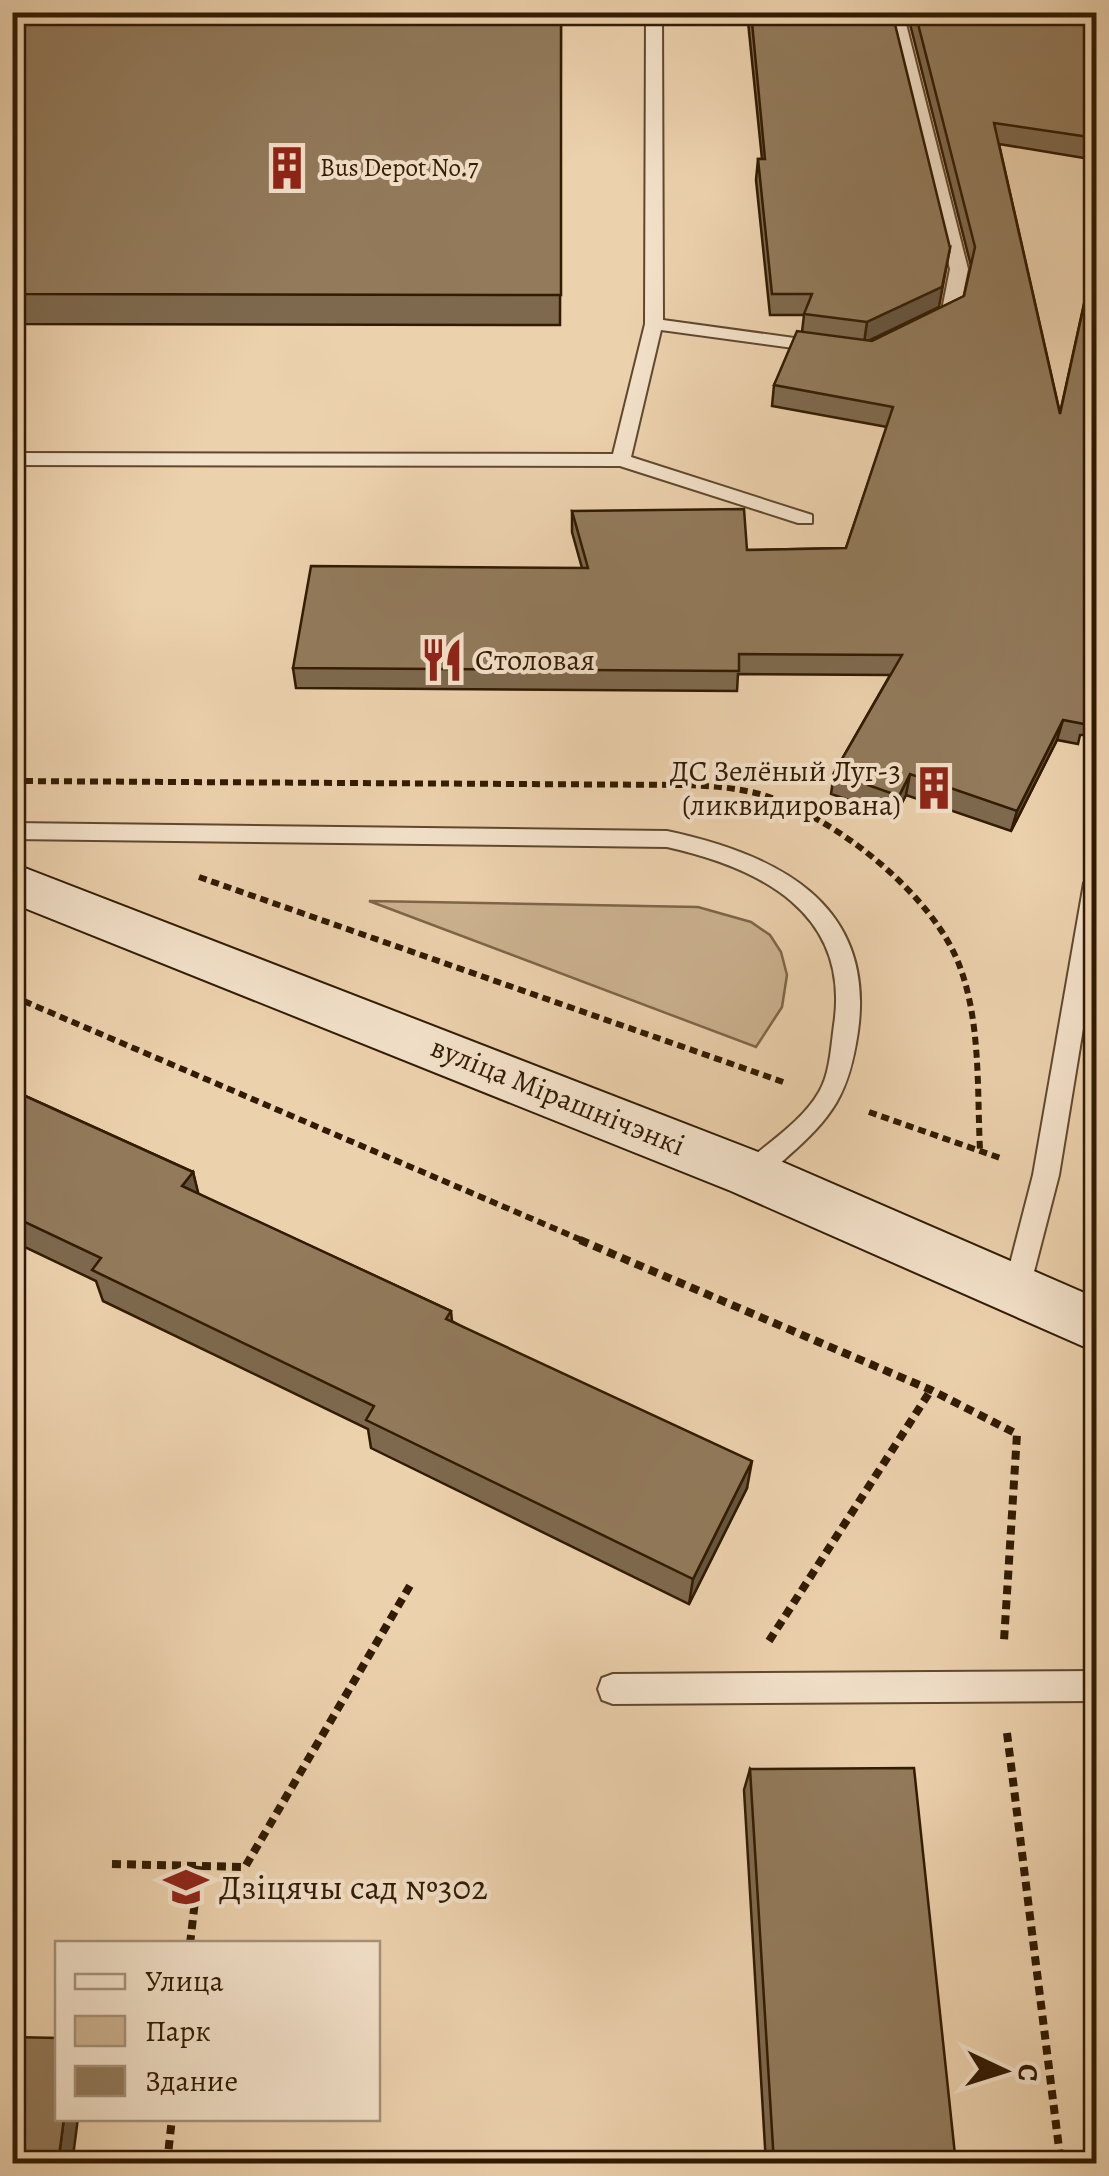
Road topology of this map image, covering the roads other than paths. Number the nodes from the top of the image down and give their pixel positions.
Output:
1 (654, 12) edge
2 (895, 12) edge
3 (654, 324) junction
4 (917, 329) edge
5 (848, 350) edge
6 (12, 458) edge
7 (620, 460) junction
8 (805, 519) dead end
9 (12, 831) edge
10 (12, 882) edge
11 (1096, 883) edge
12 (750, 1174) junction
13 (1016, 1292) junction
14 (1096, 1326) edge
15 (1096, 1686) edge
16 (613, 1689) dead end

1 - 3 lane
2 - 4 lane
3 - 5 lane
3 - 7 lane
6 - 7 lane
7 - 8 lane
9 - 12 lane
10 - 12 main road, вуліца Мірашнічэнкі
11 - 13 lane
12 - 13 main road, вуліца Мірашнічэнкі
13 - 14 main road, вуліца Мірашнічэнкі
15 - 16 lane

